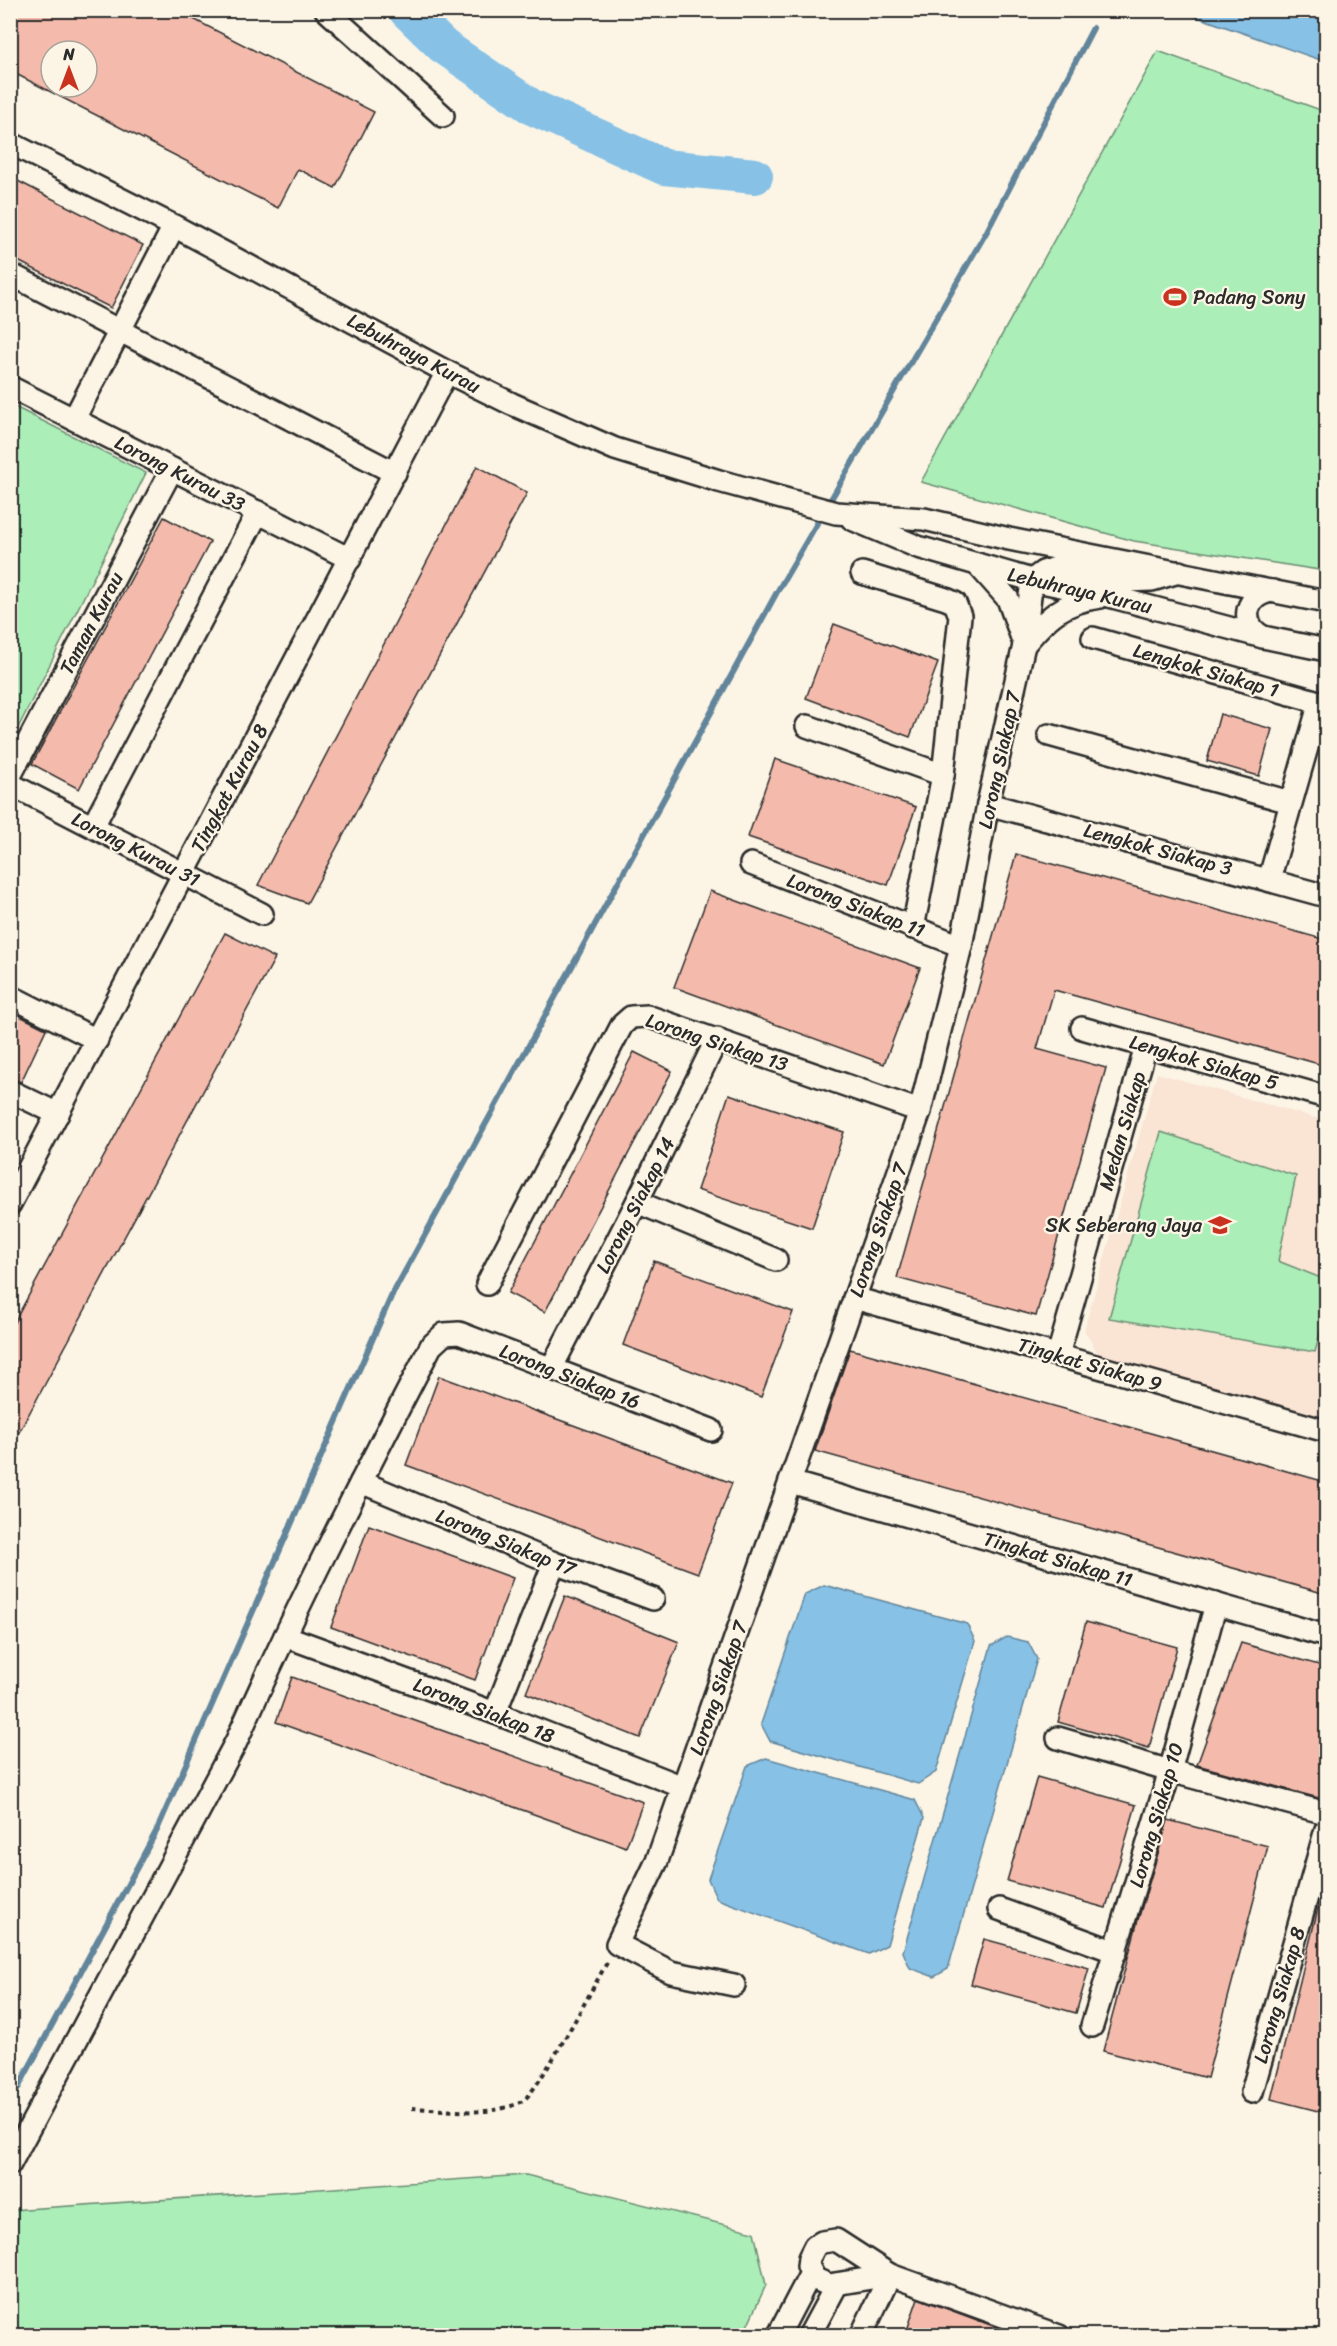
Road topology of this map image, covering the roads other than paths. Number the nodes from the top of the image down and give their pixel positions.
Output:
1 (326, 10) edge
2 (442, 116) dead end
3 (10, 143) edge
4 (174, 226) junction
5 (10, 274) edge
6 (120, 331) junction
7 (447, 372) junction
8 (10, 387) edge
9 (74, 419) junction
10 (172, 469) junction
11 (395, 473) junction
12 (258, 512) junction
13 (837, 513) junction
14 (350, 559) junction
15 (977, 564) junction
16 (1179, 572) junction
17 (862, 573) dead end
18 (1032, 580) junction
19 (1273, 591) junction
20 (1109, 596) junction
21 (1326, 602) edge
22 (1263, 637) junction
23 (1093, 638) dead end
24 (1024, 645) junction
25 (1326, 650) edge
26 (1323, 703) edge
27 (807, 726) dead end
28 (1049, 735) dead end
29 (944, 775) junction
30 (10, 776) edge
31 (10, 784) edge
32 (1290, 802) junction
33 (988, 804) junction
34 (93, 826) junction
35 (750, 864) dead end
36 (184, 874) junction
37 (1269, 880) junction
38 (1326, 896) edge
39 (262, 914) dead end
40 (913, 928) junction
41 (961, 946) junction
42 (10, 996) edge
43 (1082, 1028) dead end
44 (97, 1040) junction
45 (717, 1040) junction
46 (1146, 1046) junction
47 (10, 1091) edge
48 (1326, 1097) edge
49 (920, 1112) junction
50 (58, 1114) junction
51 (637, 1202) junction
52 (11, 1203) edge
53 (776, 1260) dead end
54 (487, 1284) dead end
55 (854, 1298) junction
56 (1058, 1356) junction
57 (551, 1369) junction
58 (711, 1430) dead end
59 (1326, 1431) edge
60 (361, 1482) junction
61 (790, 1482) junction
62 (554, 1563) junction
63 (653, 1599) dead end
64 (1216, 1604) junction
65 (285, 1636) junction
66 (1326, 1636) edge
67 (495, 1713) junction
68 (1058, 1738) dead end
69 (1170, 1772) junction
70 (683, 1787) junction
71 (1326, 1814) edge
72 (1326, 1829) edge
73 (999, 1909) dead end
74 (1116, 1952) junction
75 (734, 1985) dead end
76 (1092, 2026) dead end
77 (1252, 2092) dead end
78 (10, 2164) edge
79 (848, 2248) junction
80 (811, 2273) junction
81 (890, 2275) junction
82 (840, 2283) junction
83 (778, 2336) edge
84 (809, 2336) edge
85 (861, 2336) edge
86 (1059, 2336) edge

1 - 2 street
3 - 4 street, Lebuhraya Kurau
4 - 6 street
4 - 7 street, Lebuhraya Kurau
5 - 6 street
6 - 9 street
6 - 11 street
7 - 11 street, Tingkat Kurau 8
7 - 13 street, Lebuhraya Kurau
8 - 9 street, Lorong Kurau 33
9 - 10 street, Lorong Kurau 33
10 - 12 street, Lorong Kurau 33
10 - 30 street, Taman Kurau
11 - 14 street, Tingkat Kurau 8
12 - 14 street, Lorong Kurau 33
12 - 34 street
13 - 15 street, Lebuhraya Kurau
13 - 16 street, Lebuhraya Kurau
14 - 36 street, Tingkat Kurau 8
15 - 18 street, Lebuhraya Kurau
15 - 24 street
16 - 18 street
16 - 19 street, Lebuhraya Kurau
17 - 29 street
18 - 20 street, Lebuhraya Kurau
18 - 24 street, Lorong Siakap 7
19 - 21 street, Lebuhraya Kurau
19 - 22 street
20 - 22 street, Lebuhraya Kurau
20 - 24 street
22 - 25 street, Lebuhraya Kurau
23 - 26 street, Lengkok Siakap 1
24 - 33 street, Lorong Siakap 7
26 - 32 street, Lengkok Siakap 1
27 - 29 street
28 - 32 street
29 - 40 street
31 - 34 street, Lorong Kurau 31
32 - 37 street, Lengkok Siakap 1
33 - 37 street, Lengkok Siakap 3
33 - 41 street, Lorong Siakap 7
34 - 36 street, Lorong Kurau 31
35 - 40 street, Lorong Siakap 11
36 - 39 street, Lorong Kurau 31
36 - 44 street, Tingkat Kurau 8
37 - 38 street, Lengkok Siakap 3
40 - 41 street, Lorong Siakap 11
41 - 49 street, Lorong Siakap 7
42 - 44 street
43 - 46 street, Lengkok Siakap 5
44 - 50 street, Tingkat Kurau 8
45 - 49 street, Lorong Siakap 13
45 - 51 street, Lorong Siakap 14
45 - 54 street, Lorong Siakap 13
46 - 48 street, Lengkok Siakap 5
46 - 56 street, Medan Siakap
47 - 50 street
49 - 55 street, Lorong Siakap 7
50 - 52 street, Tingkat Kurau 8
51 - 53 street
51 - 57 street, Lorong Siakap 14
55 - 56 street, Tingkat Siakap 9
55 - 61 street, Lorong Siakap 7
56 - 59 street, Tingkat Siakap 9
57 - 58 street, Lorong Siakap 16
57 - 60 street, Lorong Siakap 16
60 - 62 street, Lorong Siakap 17
60 - 65 street
61 - 64 street, Tingkat Siakap 11
61 - 70 street, Lorong Siakap 7
62 - 63 street, Lorong Siakap 17
62 - 67 street
64 - 66 street, Tingkat Siakap 11
64 - 69 street, Lorong Siakap 10
65 - 67 street, Lorong Siakap 18
65 - 78 street
67 - 70 street, Lorong Siakap 18
68 - 69 street
69 - 71 street
69 - 74 street, Lorong Siakap 10
70 - 75 street, Lorong Siakap 7
72 - 77 street, Lorong Siakap 8
73 - 74 street
74 - 76 street, Lorong Siakap 10
79 - 80 street
79 - 81 street
79 - 82 street
80 - 82 street
80 - 83 street
81 - 82 street
81 - 85 street
81 - 86 street
82 - 84 street

